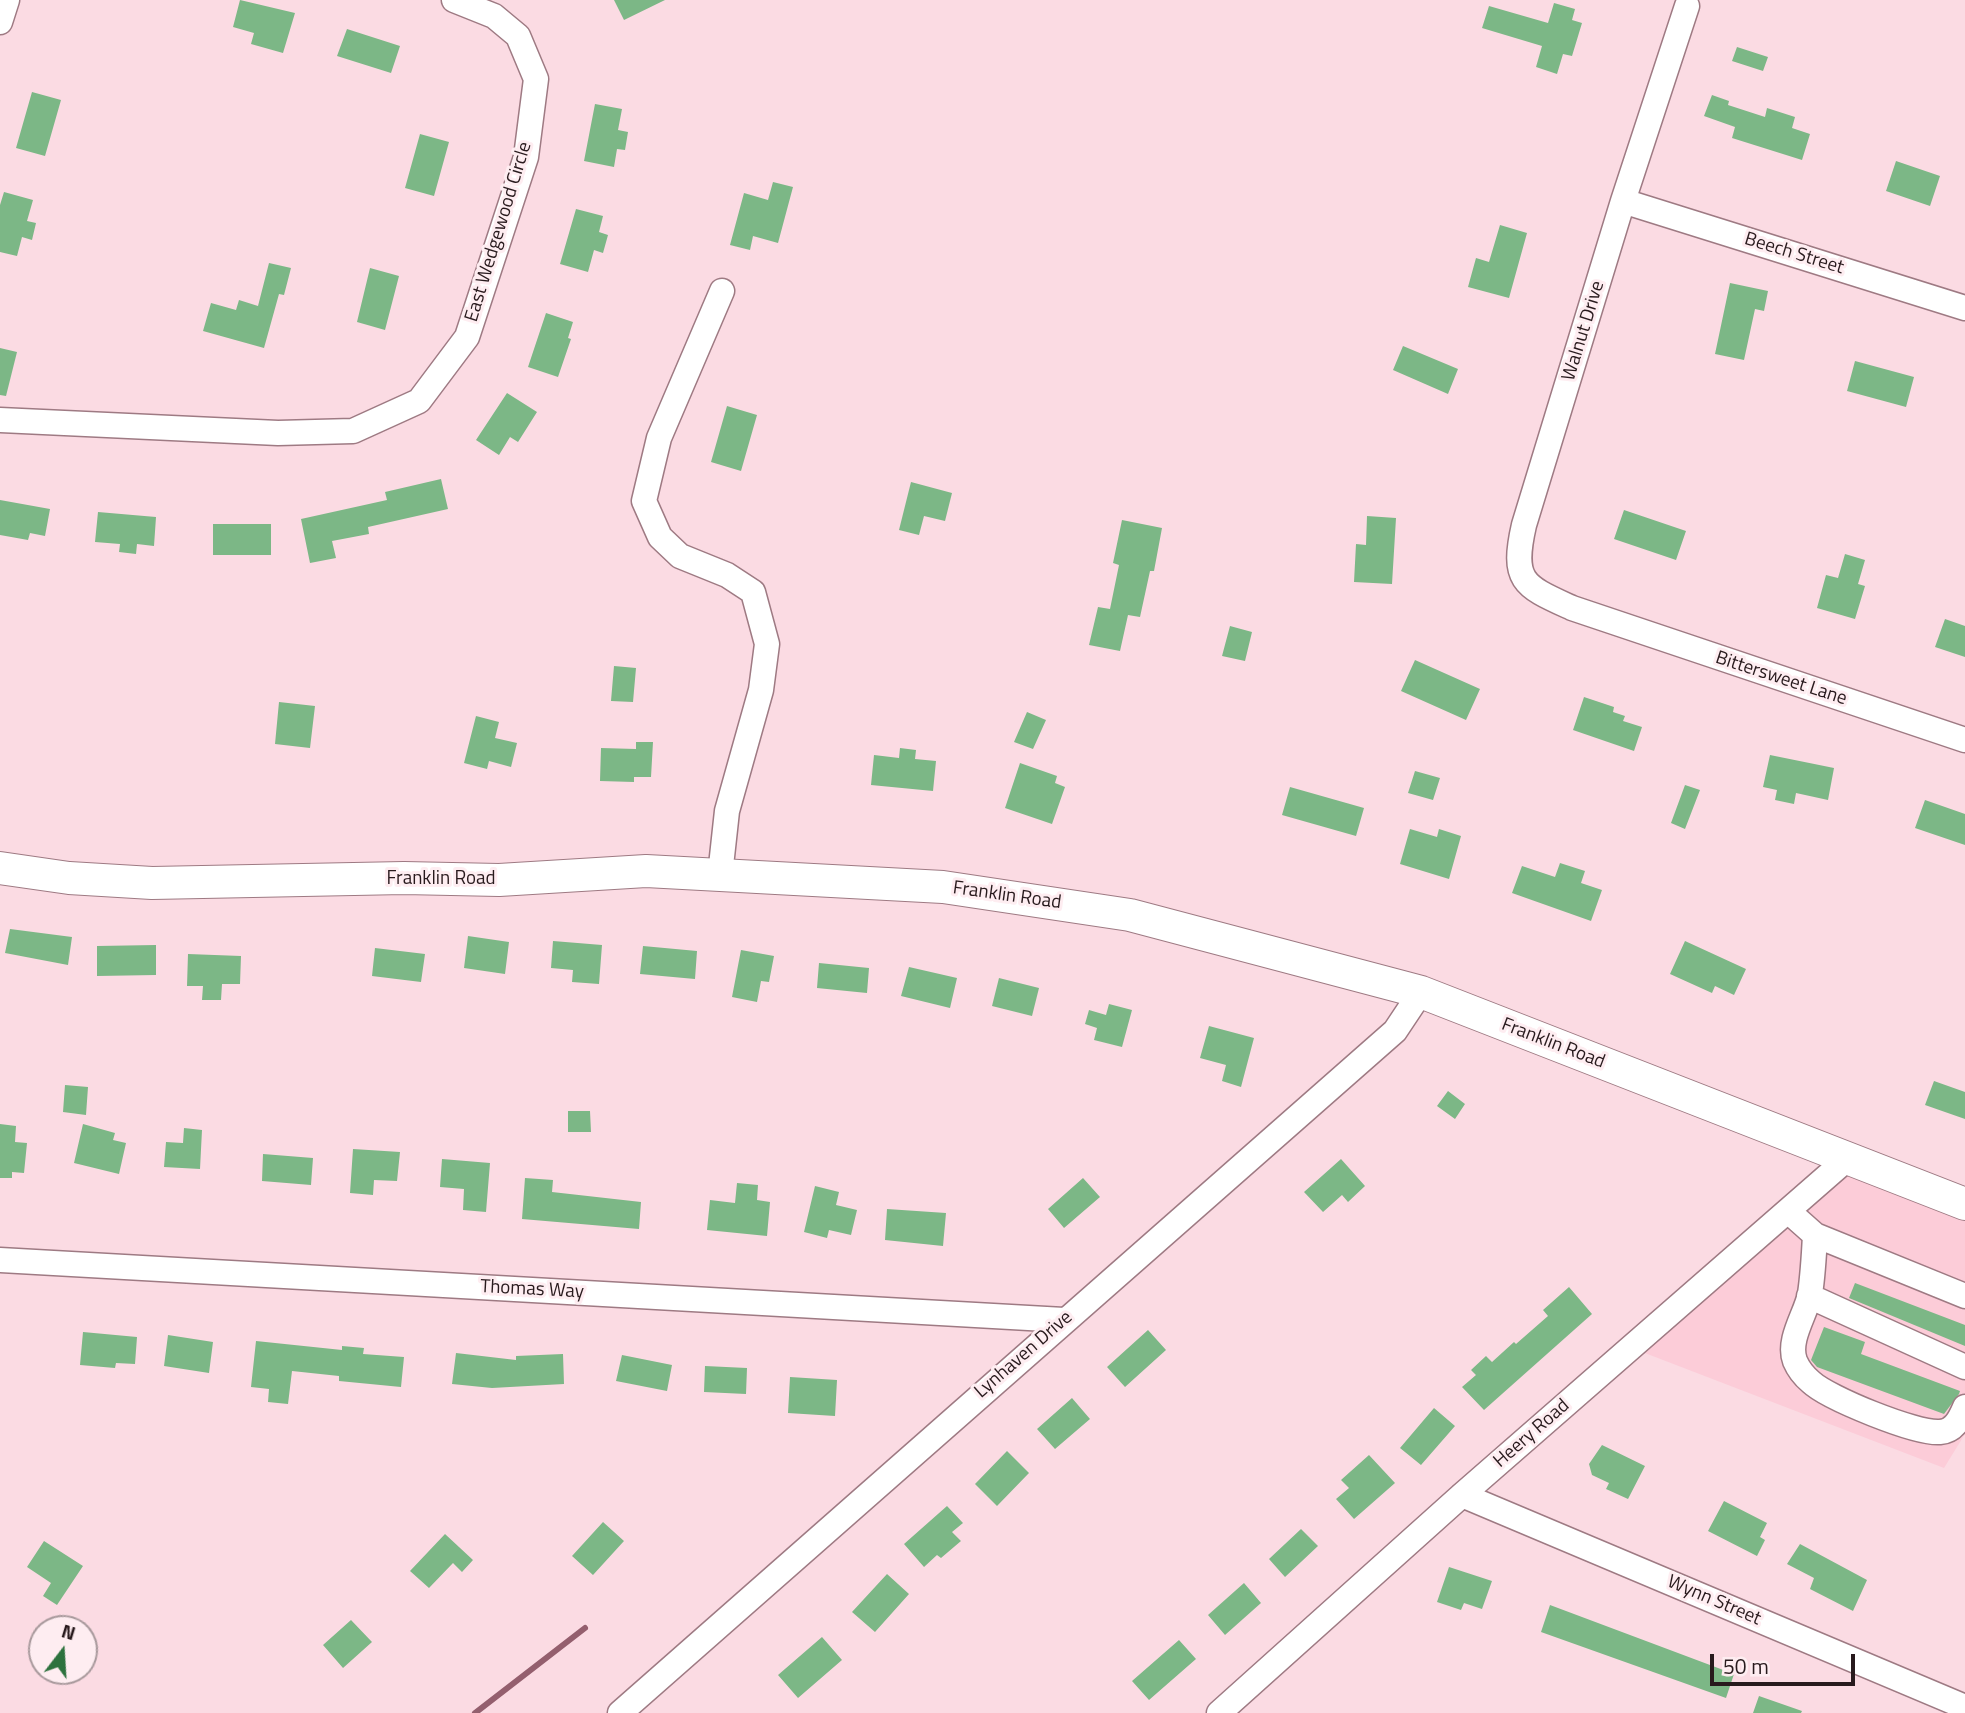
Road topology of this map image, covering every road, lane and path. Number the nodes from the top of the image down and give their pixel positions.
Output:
1 (7, 0) edge
2 (453, 0) edge
3 (1687, 6) dead end
4 (0, 22) edge
5 (1623, 201) junction
6 (722, 291) dead end
7 (1965, 308) edge
8 (0, 419) edge
9 (1597, 616) joint
10 (1965, 740) edge
11 (0, 868) edge
12 (720, 875) junction
13 (1422, 992) junction
14 (1847, 1159) junction
15 (1965, 1204) edge
16 (1788, 1211) junction
17 (1815, 1235) junction
18 (0, 1260) edge
19 (1809, 1296) junction
20 (1965, 1296) edge
21 (1064, 1320) junction
22 (1965, 1367) edge
23 (1965, 1408) edge
24 (1462, 1495) junction
25 (1965, 1707) edge
26 (620, 1713) edge
27 (1219, 1713) edge

1 - 4 street
2 - 8 street, East Wedgewood Circle
3 - 5 street, Walnut Drive
5 - 7 street, Beech Street
5 - 9 street, Walnut Drive
6 - 12 street
9 - 10 street, Bittersweet Lane
11 - 12 main road, Franklin Road
12 - 13 main road, Franklin Road
13 - 14 main road, Franklin Road
13 - 21 street, Lynhaven Drive
14 - 15 main road, Franklin Road
14 - 16 street, Heery Road
16 - 17 street
16 - 24 street, Heery Road
17 - 19 street
17 - 20 street
18 - 21 street, Thomas Way
19 - 22 street
19 - 23 street
21 - 26 street, Lynhaven Drive
24 - 25 street, Wynn Street
24 - 27 street, Heery Road

